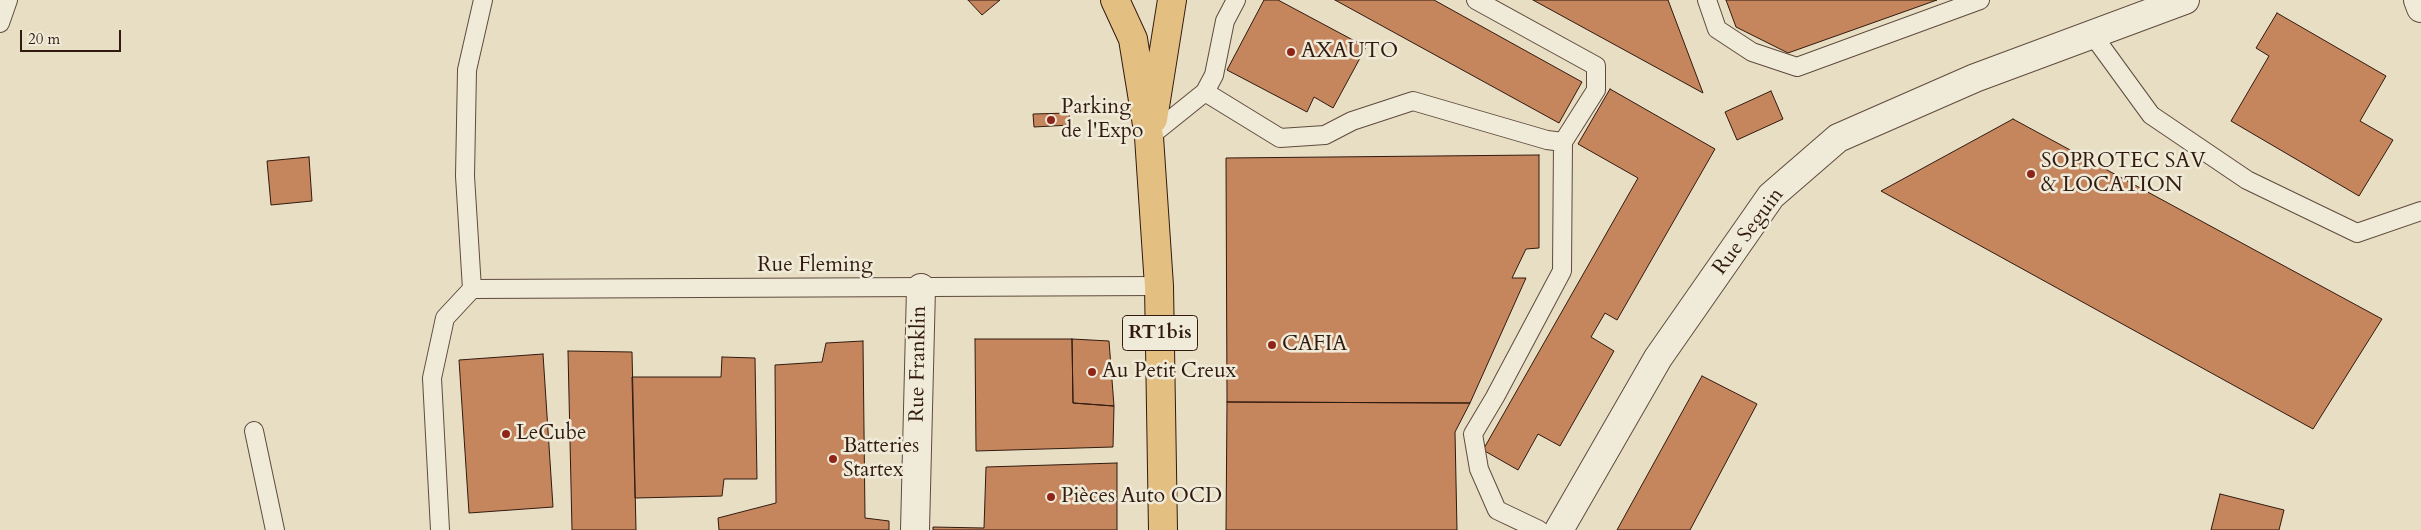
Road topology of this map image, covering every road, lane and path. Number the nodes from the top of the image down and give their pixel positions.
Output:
1 (8, 0) edge
2 (484, 0) edge
3 (1115, 0) edge
4 (1172, 0) edge
5 (1236, 0) edge
6 (1476, 0) edge
7 (1707, 0) edge
8 (1980, 0) edge
9 (2185, 0) edge
10 (2418, 0) edge
11 (2421, 8) edge
12 (0, 22) edge
13 (2092, 34) junction
14 (1206, 92) junction
15 (1149, 137) junction
16 (1563, 142) junction
17 (2421, 211) edge
18 (1159, 286) junction
19 (921, 288) junction
20 (472, 289) junction
21 (254, 431) dead end
22 (276, 530) edge
23 (440, 530) edge
24 (915, 530) edge
25 (1163, 530) edge
26 (1539, 530) edge
27 (1559, 530) edge

1 - 12 lane
2 - 20 lane
3 - 15 main road, RT1bis
4 - 15 main road, RT1bis
5 - 14 lane
6 - 16 lane
7 - 8 lane
9 - 13 street, Rue Seguin
10 - 11 street
13 - 17 lane
13 - 27 street, Rue Seguin
14 - 15 lane
14 - 16 lane
15 - 18 main road, RT1bis
16 - 26 lane
18 - 19 lane, Rue Fleming
18 - 25 main road, RT1bis
19 - 20 lane, Rue Fleming
19 - 24 street, Rue Franklin
20 - 23 lane
21 - 22 lane

